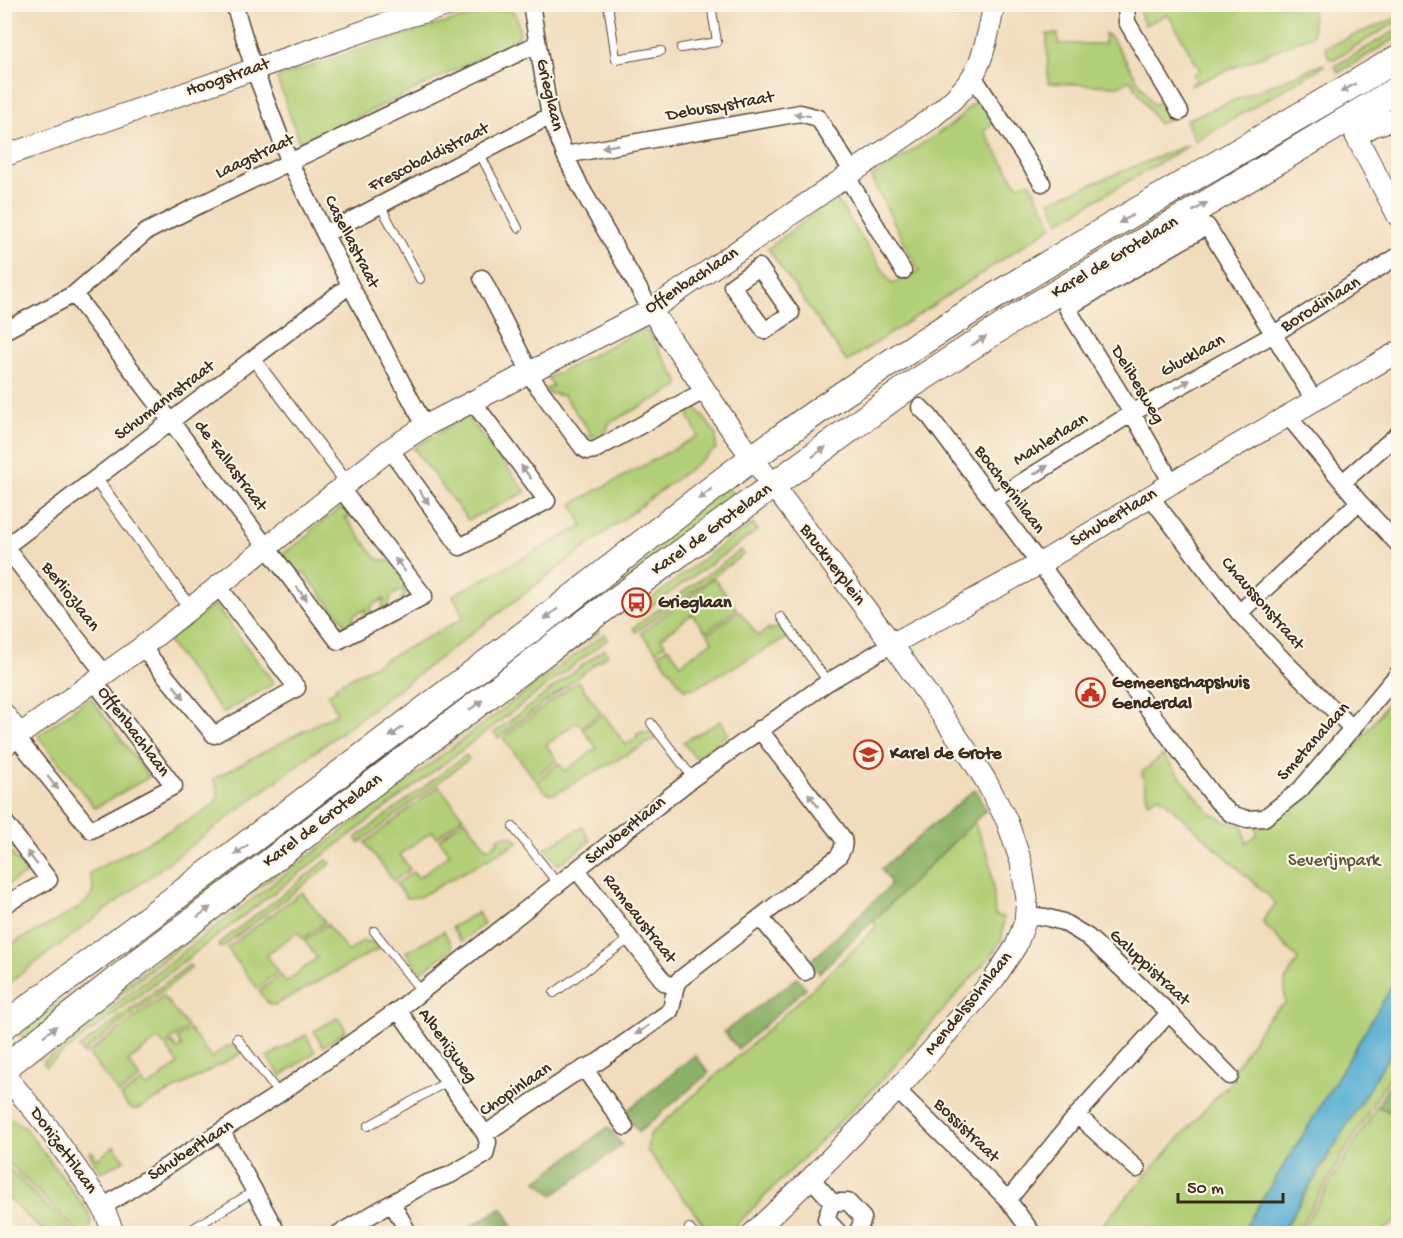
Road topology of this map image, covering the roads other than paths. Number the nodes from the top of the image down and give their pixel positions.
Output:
1 (234, 4) edge
2 (453, 4) edge
3 (531, 4) edge
4 (608, 4) edge
5 (711, 4) edge
6 (994, 4) edge
7 (1126, 4) edge
8 (537, 44) junction
9 (681, 48) dead end
10 (661, 51) dead end
11 (1398, 58) edge
12 (254, 69) junction
13 (973, 76) junction
14 (1398, 88) edge
15 (1180, 112) dead end
16 (550, 116) junction
17 (1398, 118) edge
18 (480, 154) junction
19 (565, 155) junction
20 (4, 156) edge
21 (290, 163) junction
22 (849, 173) junction
23 (1042, 183) dead end
24 (380, 205) junction
25 (1398, 216) edge
26 (518, 228) dead end
27 (325, 234) junction
28 (737, 252) junction
29 (1398, 256) edge
30 (903, 271) dead end
31 (751, 273) dead end
32 (482, 278) dead end
33 (420, 279) dead end
34 (350, 285) junction
35 (74, 294) junction
36 (1067, 308) joint
37 (651, 310) junction
38 (4, 331) edge
39 (1274, 334) junction
40 (1398, 352) edge
41 (253, 358) junction
42 (529, 372) junction
43 (704, 391) junction
44 (1314, 400) junction
45 (473, 402) junction
46 (920, 407) dead end
47 (1132, 413) junction
48 (1288, 416) junction
49 (171, 422) junction
50 (425, 426) junction
51 (1398, 434) edge
52 (390, 449) junction
53 (752, 458) junction
54 (95, 478) junction
55 (1343, 482) junction
56 (1172, 483) junction
57 (344, 486) junction
58 (772, 486) junction
59 (1150, 496) junction
60 (992, 501) junction
61 (1359, 502) junction
62 (1398, 544) edge
63 (5, 546) edge
64 (267, 548) junction
65 (1041, 563) junction
66 (218, 586) junction
67 (190, 608) junction
68 (1239, 613) junction
69 (781, 617) dead end
70 (892, 644) junction
71 (142, 647) junction
72 (1398, 674) edge
73 (99, 677) junction
74 (828, 682) junction
75 (4, 707) edge
76 (651, 723) dead end
77 (759, 729) junction
78 (1353, 729) junction
79 (15, 738) edge
80 (693, 777) junction
81 (1247, 819) joint
82 (4, 821) edge
83 (513, 827) dead end
84 (577, 870) junction
85 (558, 884) junction
86 (4, 905) edge
87 (1027, 915) junction
88 (760, 916) junction
89 (374, 931) dead end
90 (631, 938) junction
91 (805, 972) dead end
92 (674, 987) junction
93 (421, 991) junction
94 (554, 993) dead end
95 (398, 1010) junction
96 (1169, 1013) junction
97 (4, 1026) edge
98 (237, 1038) dead end
99 (4, 1068) edge
100 (585, 1068) junction
101 (4, 1074) edge
102 (1230, 1076) dead end
103 (448, 1080) junction
104 (897, 1090) junction
105 (279, 1094) junction
106 (1077, 1115) junction
107 (368, 1126) dead end
108 (625, 1126) dead end
109 (222, 1132) junction
110 (485, 1134) junction
111 (1137, 1168) dead end
112 (811, 1178) junction
113 (254, 1191) junction
114 (1008, 1200) junction
115 (832, 1202) junction
116 (392, 1203) junction
117 (103, 1207) junction
118 (112, 1233) edge
119 (184, 1233) edge
120 (278, 1233) edge
121 (338, 1233) edge
122 (409, 1233) edge
123 (752, 1233) edge
124 (840, 1233) edge
125 (855, 1233) edge
126 (1033, 1233) edge

1 - 12 street, Casellastraat
2 - 12 street, Hoogstraat
3 - 8 street, Grieglaan
4 - 10 lane
5 - 9 lane
6 - 13 street, Offenbachlaan
7 - 15 street
8 - 16 street, Grieglaan
8 - 21 street, Laagstraat
11 -> 53 main road, Karel de Grotelaan
12 - 20 street, Hoogstraat
12 - 21 street, Casellastraat
13 - 22 street, Offenbachlaan
13 - 23 street
58 -> 14 main road, Karel de Grotelaan
16 - 18 street, Frescobaldistraat
16 - 19 street, Grieglaan
17 - 25 street
18 - 24 street, Frescobaldistraat
18 - 26 lane
22 -> 19 street, Debussystraat
19 - 37 street, Grieglaan
21 - 27 street, Casellastraat
21 - 35 street, Laagstraat
22 - 28 street, Offenbachlaan
22 - 30 street
24 - 27 street, Frescobaldistraat
24 - 33 lane
27 - 34 street, Casellastraat
28 - 31 street
28 - 37 street, Offenbachlaan
29 - 39 street, Borodinlaan
32 - 42 street
34 - 41 street, Schumannstraat
34 - 50 street, Casellastraat
35 - 38 street, Laagstraat
35 - 49 street, de Fallastraat
36 - 39 street, Karel de Grotelaan
36 - 47 street, Delibesweg
37 - 42 street, Offenbachlaan
37 - 43 street, Grieglaan
39 - 44 street
47 -> 39 street, Glucklaan
40 - 44 street, Schubertlaan
41 - 49 street, Schumannstraat
41 - 57 street
42 - 43 street
42 - 45 street, Offenbachlaan
43 - 53 street, Grieglaan
44 - 48 street, Schubertlaan
45 - 50 street, Offenbachlaan
52 -> 45 street
46 - 60 street, Boccherinilaan
47 - 56 street, Delibesweg
60 -> 47 street, Mahlerlaan
48 - 55 street
48 - 56 street, Schubertlaan
49 - 54 street, Schumannstraat
49 - 64 street, de Fallastraat
50 - 52 street, Offenbachlaan
51 - 55 street
52 - 57 street, Offenbachlaan
53 - 58 street, Grieglaan
53 -> 97 main road, Karel de Grotelaan
54 - 63 street, Schumannstraat
54 - 67 street
55 - 61 street
56 - 59 street, Schubertlaan
57 - 64 street, Offenbachlaan
64 -> 57 street
58 - 70 street, Brucknerplein
99 -> 58 main road, Karel de Grotelaan
59 - 65 street, Schubertlaan
59 - 68 street, Chaussonstraat
60 - 65 street, Boccherinilaan
61 - 62 street
61 - 68 street
63 - 73 street, Berliozlaan
64 - 66 street, Offenbachlaan
65 - 70 street, Schubertlaan
65 - 81 street, Boccherinilaan
66 - 67 street, Offenbachlaan
71 -> 66 street
67 - 71 street, Offenbachlaan
68 - 78 street, Chaussonstraat
69 - 74 lane
70 - 74 street, Schubertlaan
70 - 87 street, Mendelssohnlaan
71 - 73 street, Offenbachlaan
72 - 78 street, Smetanalaan
73 - 79 street, Offenbachlaan
79 -> 73 street, Offenbachlaan
74 - 77 street, Schubertlaan
75 - 79 street
76 - 80 lane
77 - 80 street, Schubertlaan
88 -> 77 street
78 - 81 street, Smetanalaan
80 - 84 street, Schubertlaan
86 -> 82 street
83 - 85 lane
84 - 85 street, Schubertlaan
84 - 90 street, Rameaustraat
85 - 93 street, Schubertlaan
87 - 96 street, Galuppistraat
87 - 104 street, Mendelssohnlaan
88 - 91 street
88 - 92 street
89 - 93 lane
90 - 92 street, Rameaustraat
90 - 94 lane
92 -> 100 street, Chopinlaan
93 - 95 street, Schubertlaan
95 - 103 street, Albenizweg
95 - 105 street, Schubertlaan
96 - 102 street, Galuppistraat
96 - 106 street
98 - 105 lane
100 - 108 street
100 - 110 street, Chopinlaan
101 - 117 street, Donizettilaan
103 - 107 lane
103 - 110 street, Albenizweg
104 - 112 street, Mendelssohnlaan
104 - 114 street, Bossistraat
105 - 109 street, Schubertlaan
106 - 111 street
106 - 114 street
109 - 113 street
109 - 117 street, Schubertlaan
110 - 116 street, Chopinlaan
112 - 115 street
112 - 123 street, Mendelssohnlaan
113 - 119 lane
113 - 120 street
114 - 126 street, Bossistraat
115 - 124 street
115 - 125 street
116 - 121 street, Chopinlaan
116 - 122 street
117 - 118 street, Donizettilaan

